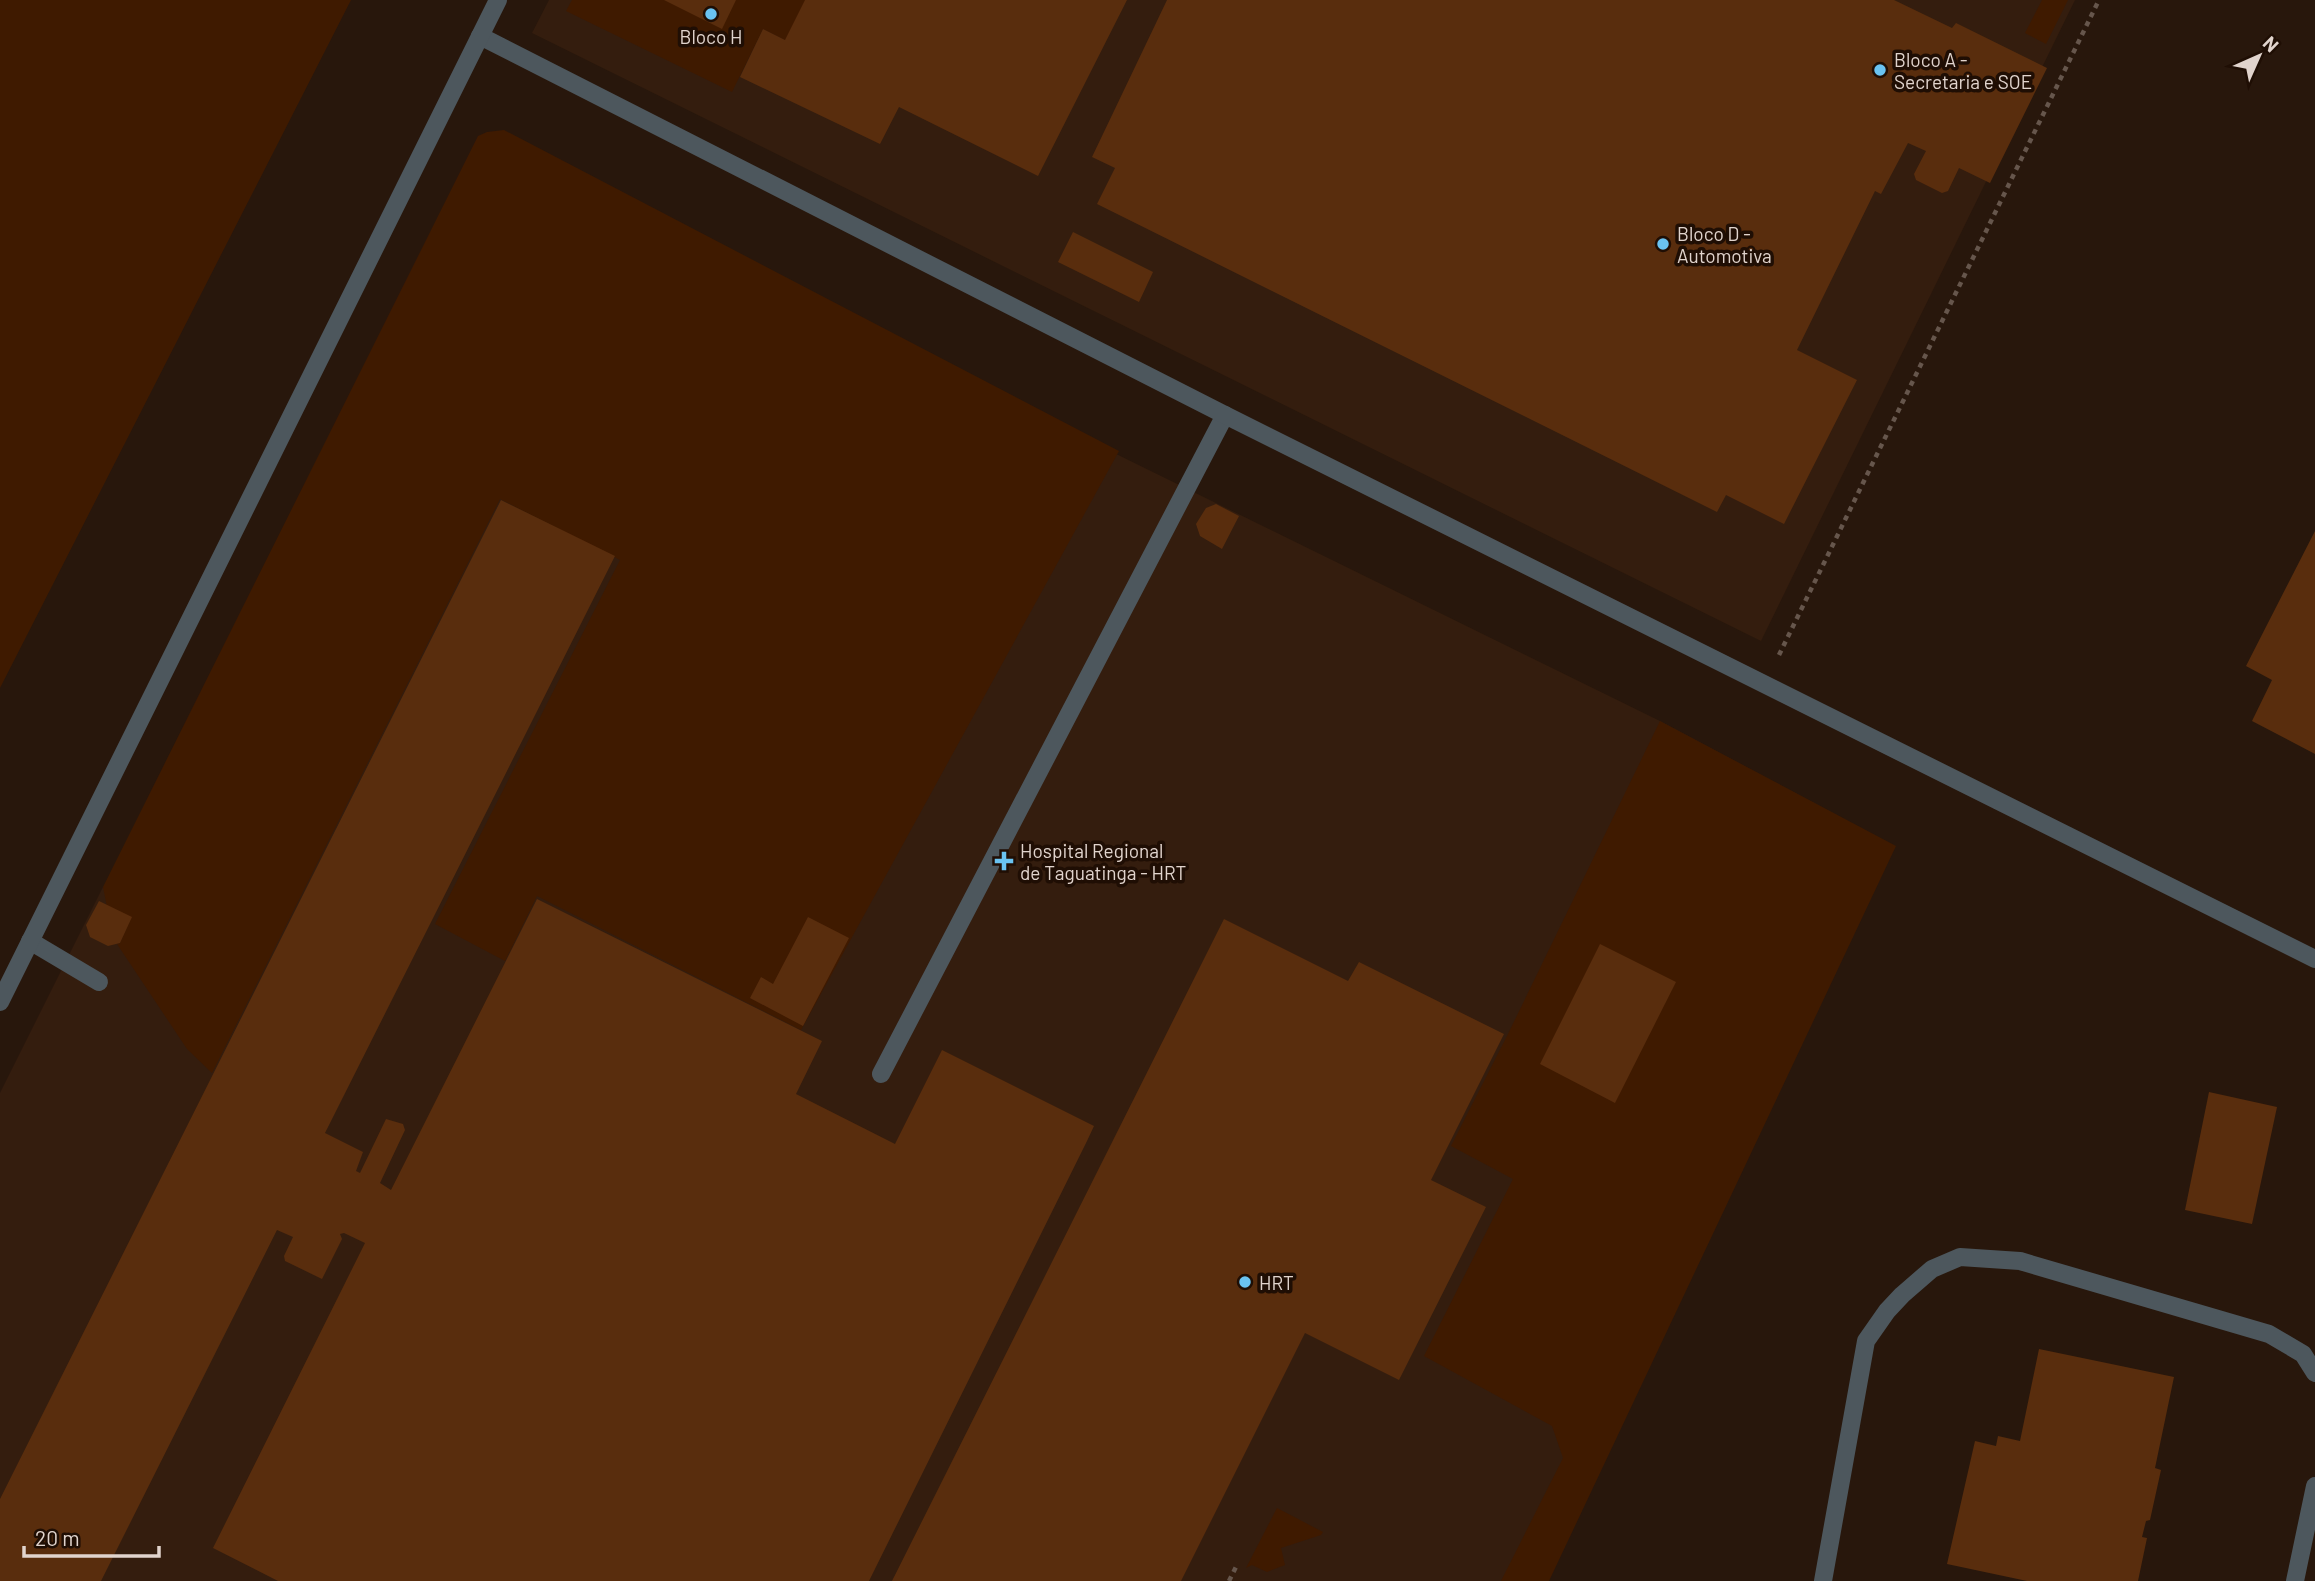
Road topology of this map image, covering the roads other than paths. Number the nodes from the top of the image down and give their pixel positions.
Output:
1 (498, 0) edge
2 (481, 36) junction
3 (1224, 415) junction
4 (30, 941) junction
5 (2315, 959) edge
6 (99, 982) dead end
7 (0, 1002) edge
8 (881, 1074) dead end
9 (2315, 1373) edge
10 (2315, 1486) edge
11 (1823, 1581) edge
12 (2295, 1581) edge

1 - 2 street
2 - 3 street
2 - 4 street
3 - 5 street
3 - 8 street
4 - 6 street
4 - 7 street
9 - 11 street
10 - 12 street

